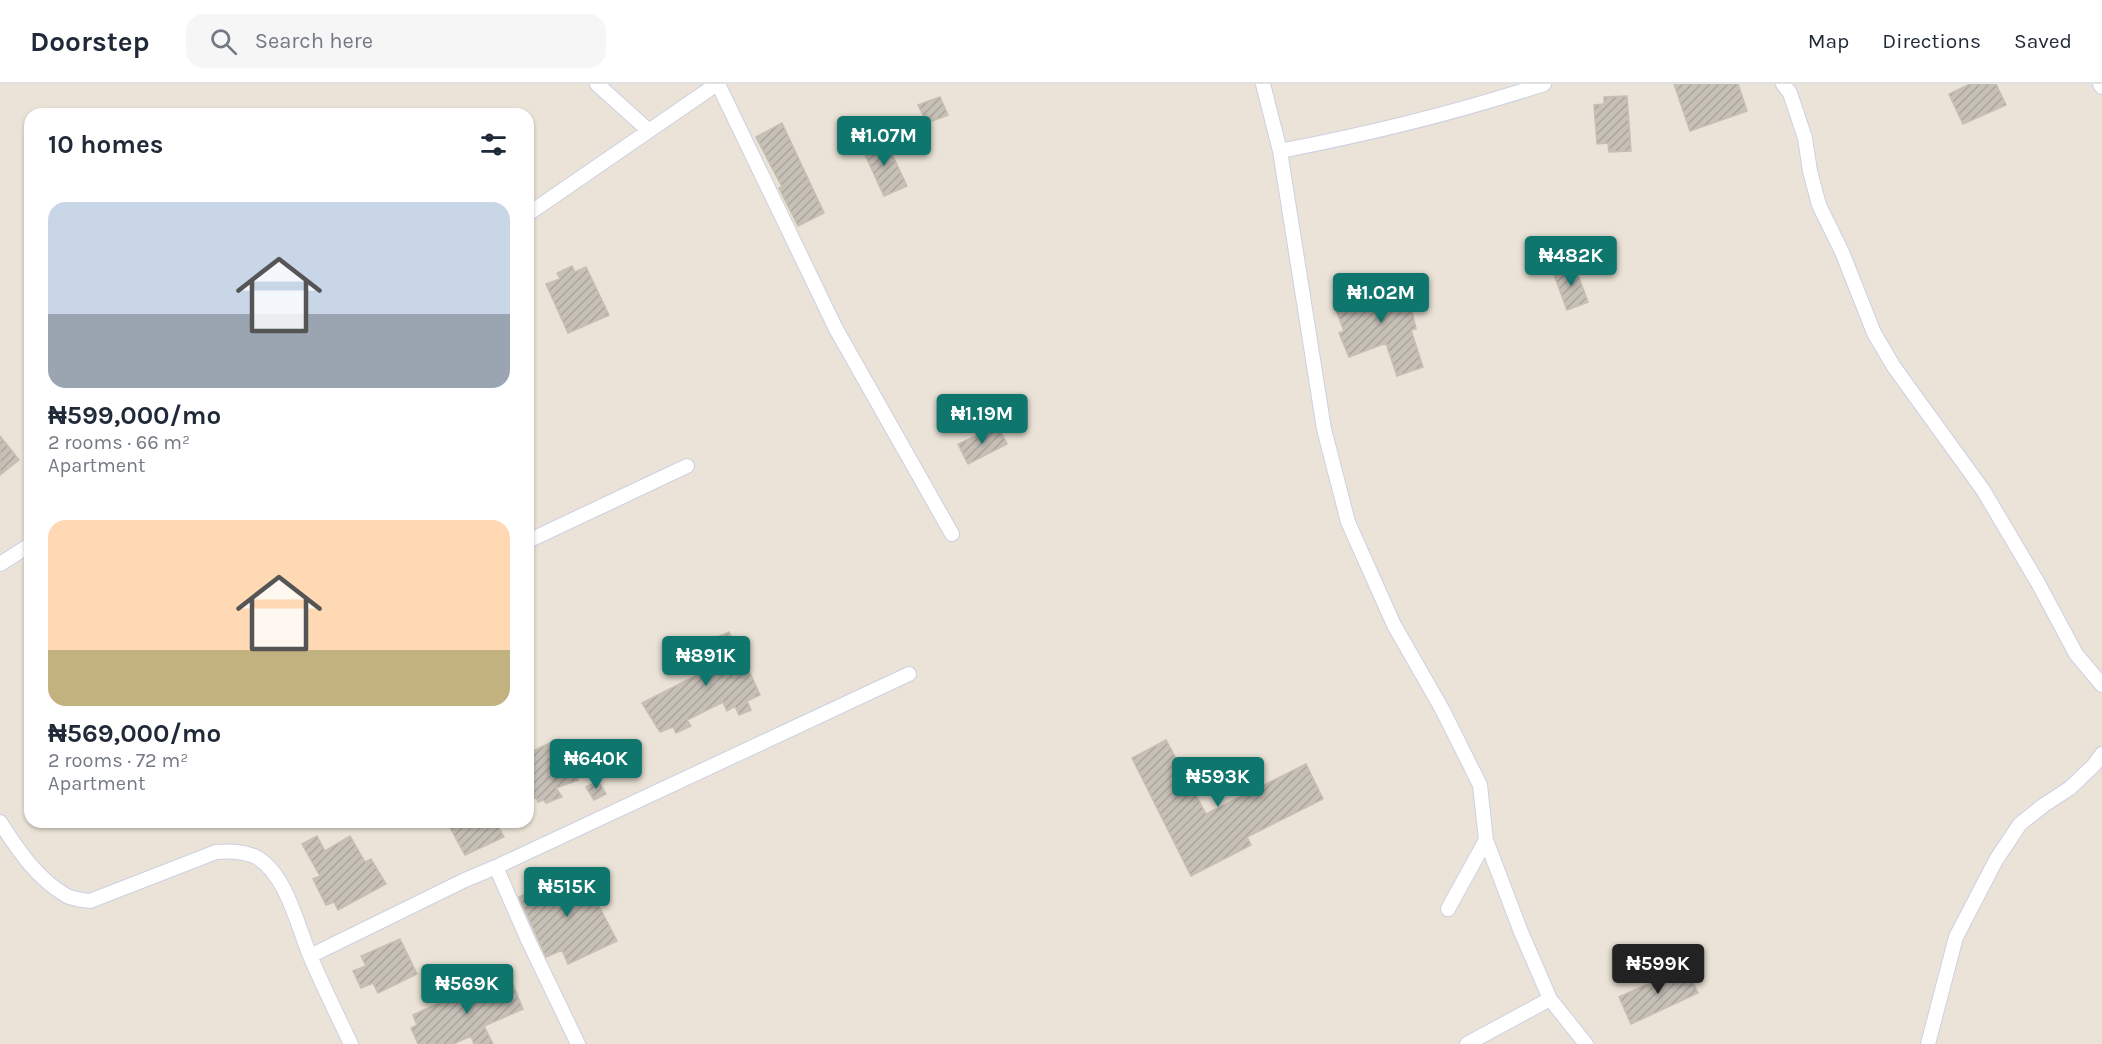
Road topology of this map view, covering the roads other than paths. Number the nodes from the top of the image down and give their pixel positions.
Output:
1 (597, 84) edge
2 (717, 84) edge
3 (1263, 84) edge
4 (1544, 84) edge
5 (1783, 84) edge
6 (648, 130) junction
7 (1280, 151) junction
8 (534, 210) edge
9 (687, 466) dead end
10 (952, 534) dead end
11 (534, 538) edge
12 (24, 548) edge
13 (0, 564) edge
14 (909, 674) dead end
15 (2102, 685) edge
16 (2102, 754) edge
17 (0, 822) edge
18 (1486, 840) junction
19 (496, 867) junction
20 (1448, 909) dead end
21 (310, 956) junction
22 (1550, 999) junction
23 (351, 1044) edge
24 (578, 1044) edge
25 (1467, 1044) edge
26 (1586, 1044) edge
27 (1928, 1044) edge

1 - 6 street
2 - 6 street
2 - 10 street
3 - 7 street
4 - 7 street
5 - 15 street
6 - 8 street
7 - 18 street
9 - 11 street
12 - 13 street
14 - 19 street
16 - 27 street
17 - 21 street
18 - 20 street
18 - 22 street
19 - 21 street
19 - 24 street
21 - 23 street
22 - 25 street
22 - 26 street

